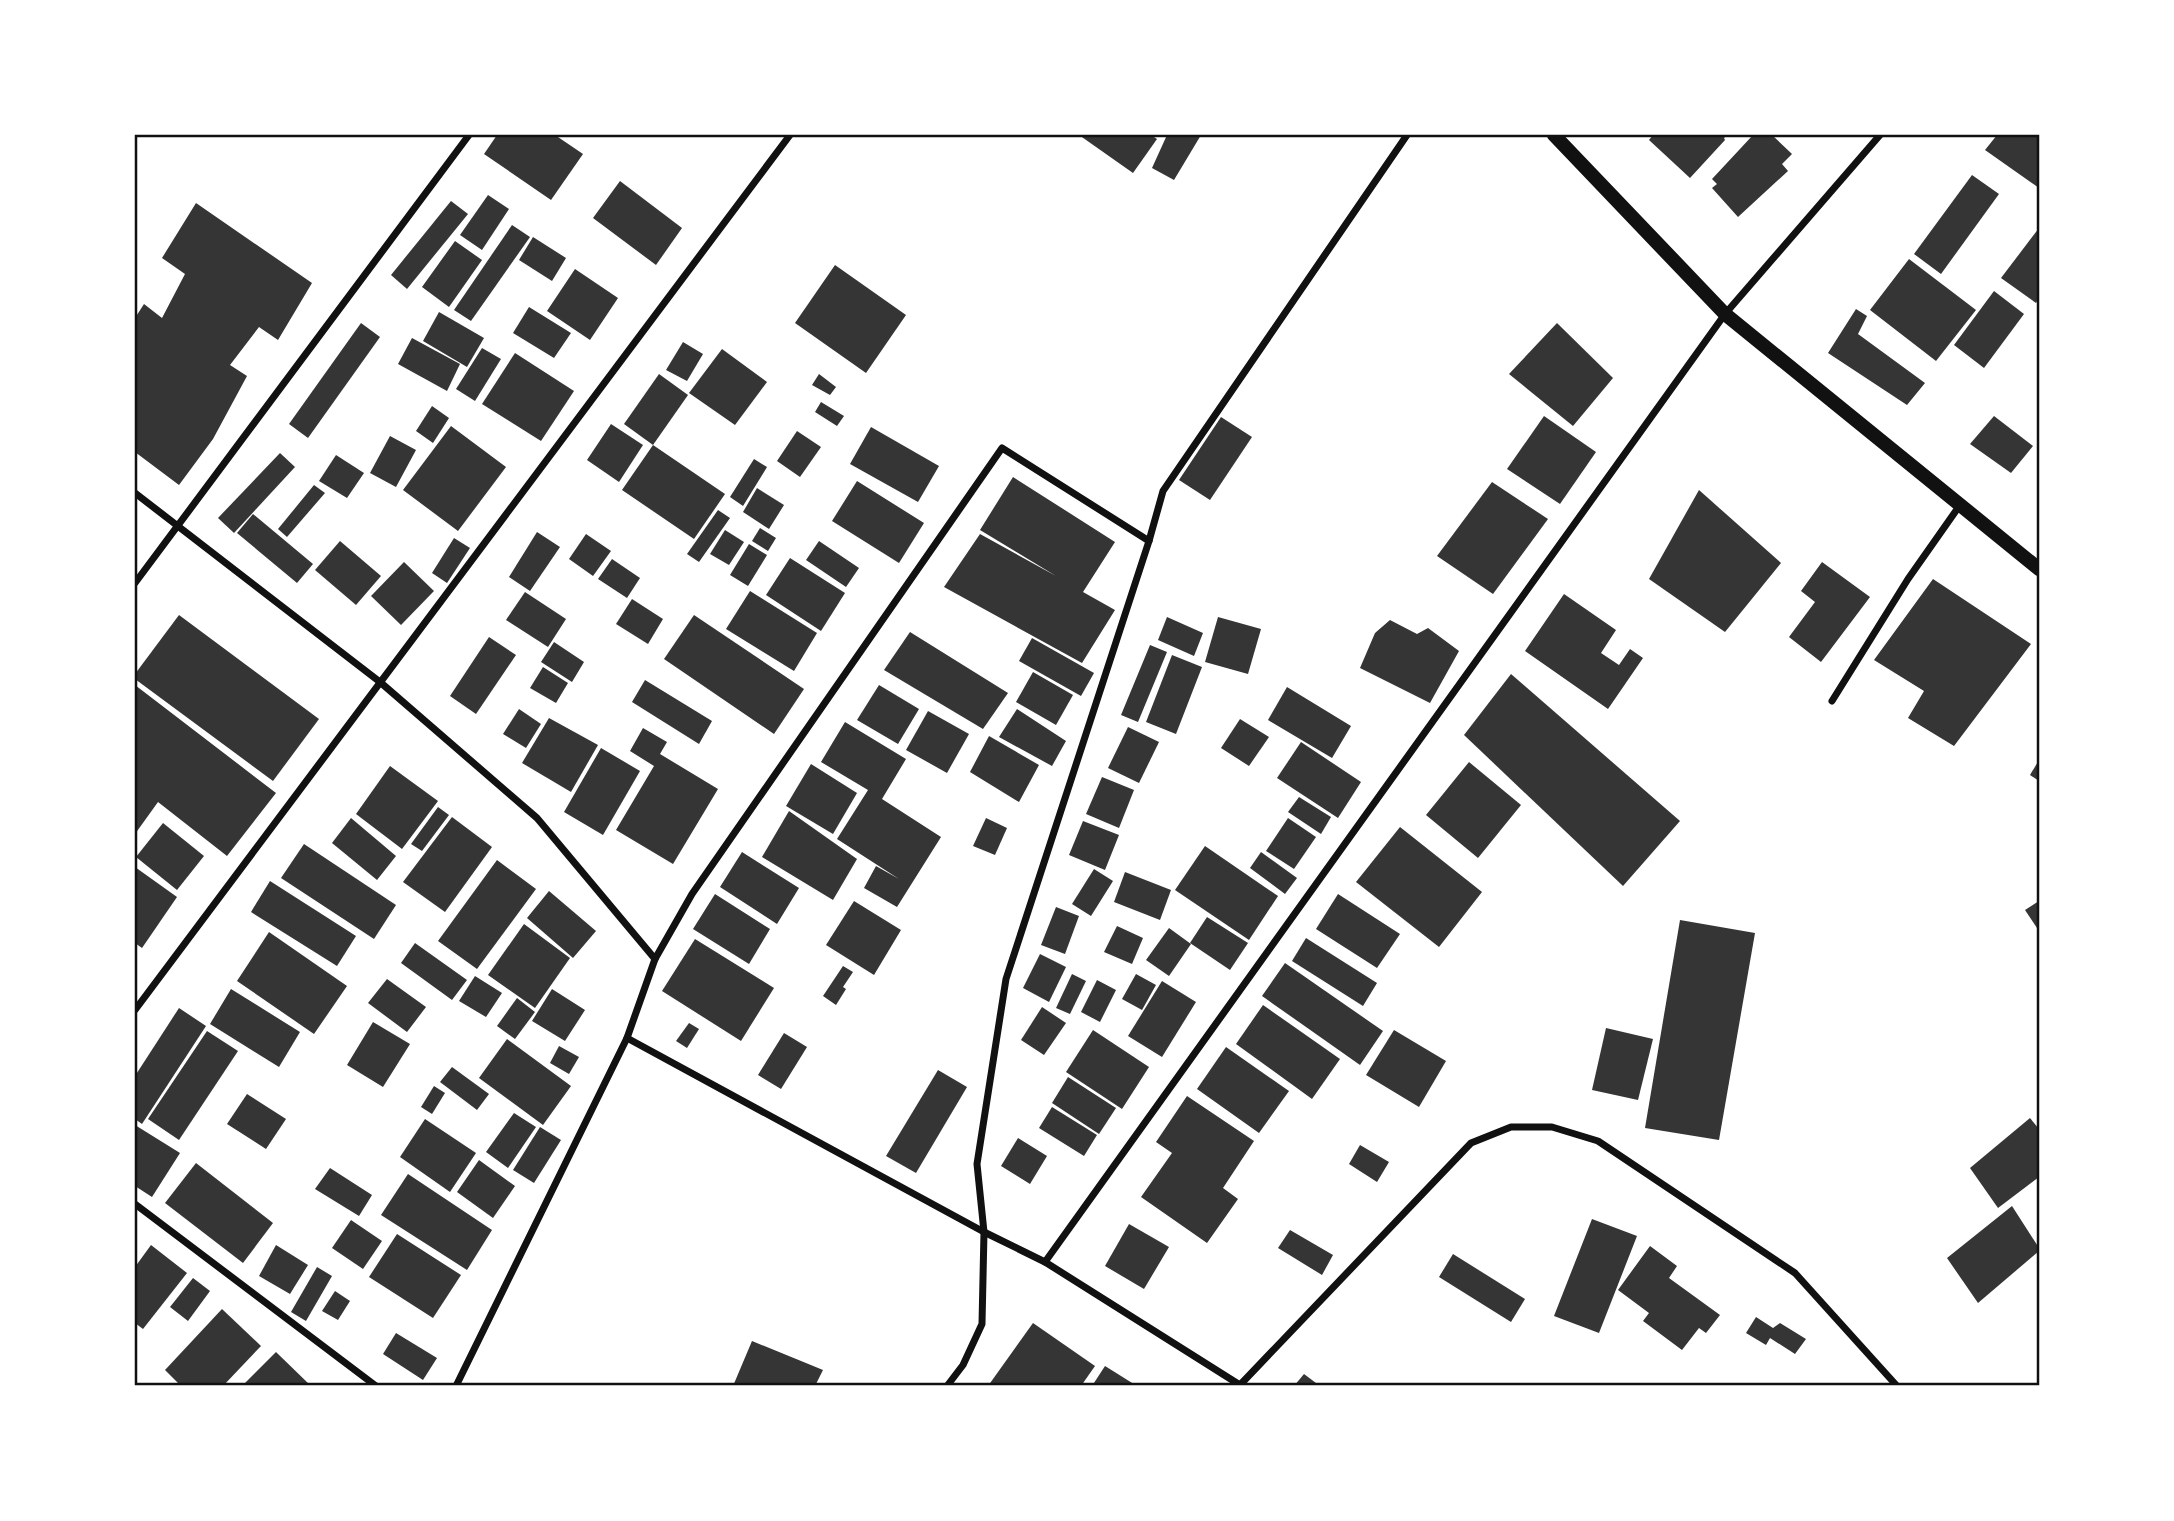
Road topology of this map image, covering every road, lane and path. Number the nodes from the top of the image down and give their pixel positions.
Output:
1 (469, 135) edge
2 (790, 135) edge
3 (1407, 135) edge
4 (1553, 135) edge
5 (1880, 135) edge
6 (1725, 314) junction
7 (135, 493) edge
8 (1960, 505) junction
9 (177, 526) junction
10 (1149, 541) junction
11 (2039, 569) edge
12 (135, 583) edge
13 (380, 682) junction
14 (1832, 701) dead end
15 (655, 959) junction
16 (135, 1010) edge
17 (627, 1038) junction
18 (135, 1204) edge
19 (984, 1232) junction
20 (1045, 1262) junction
21 (1240, 1385) edge
22 (376, 1386) edge
23 (456, 1386) edge
24 (947, 1386) edge
25 (1897, 1386) edge

1 - 9 street
2 - 13 street
3 - 10 street
4 - 6 main road
5 - 6 street
6 - 8 main road
6 - 20 street
7 - 9 street
8 - 11 main road
8 - 14 street
9 - 12 street
9 - 13 street
10 - 15 street
10 - 19 street
13 - 15 street
13 - 16 street
15 - 17 street
17 - 19 street
17 - 23 street
18 - 22 street
19 - 20 street
19 - 24 street
20 - 21 street
21 - 25 street

